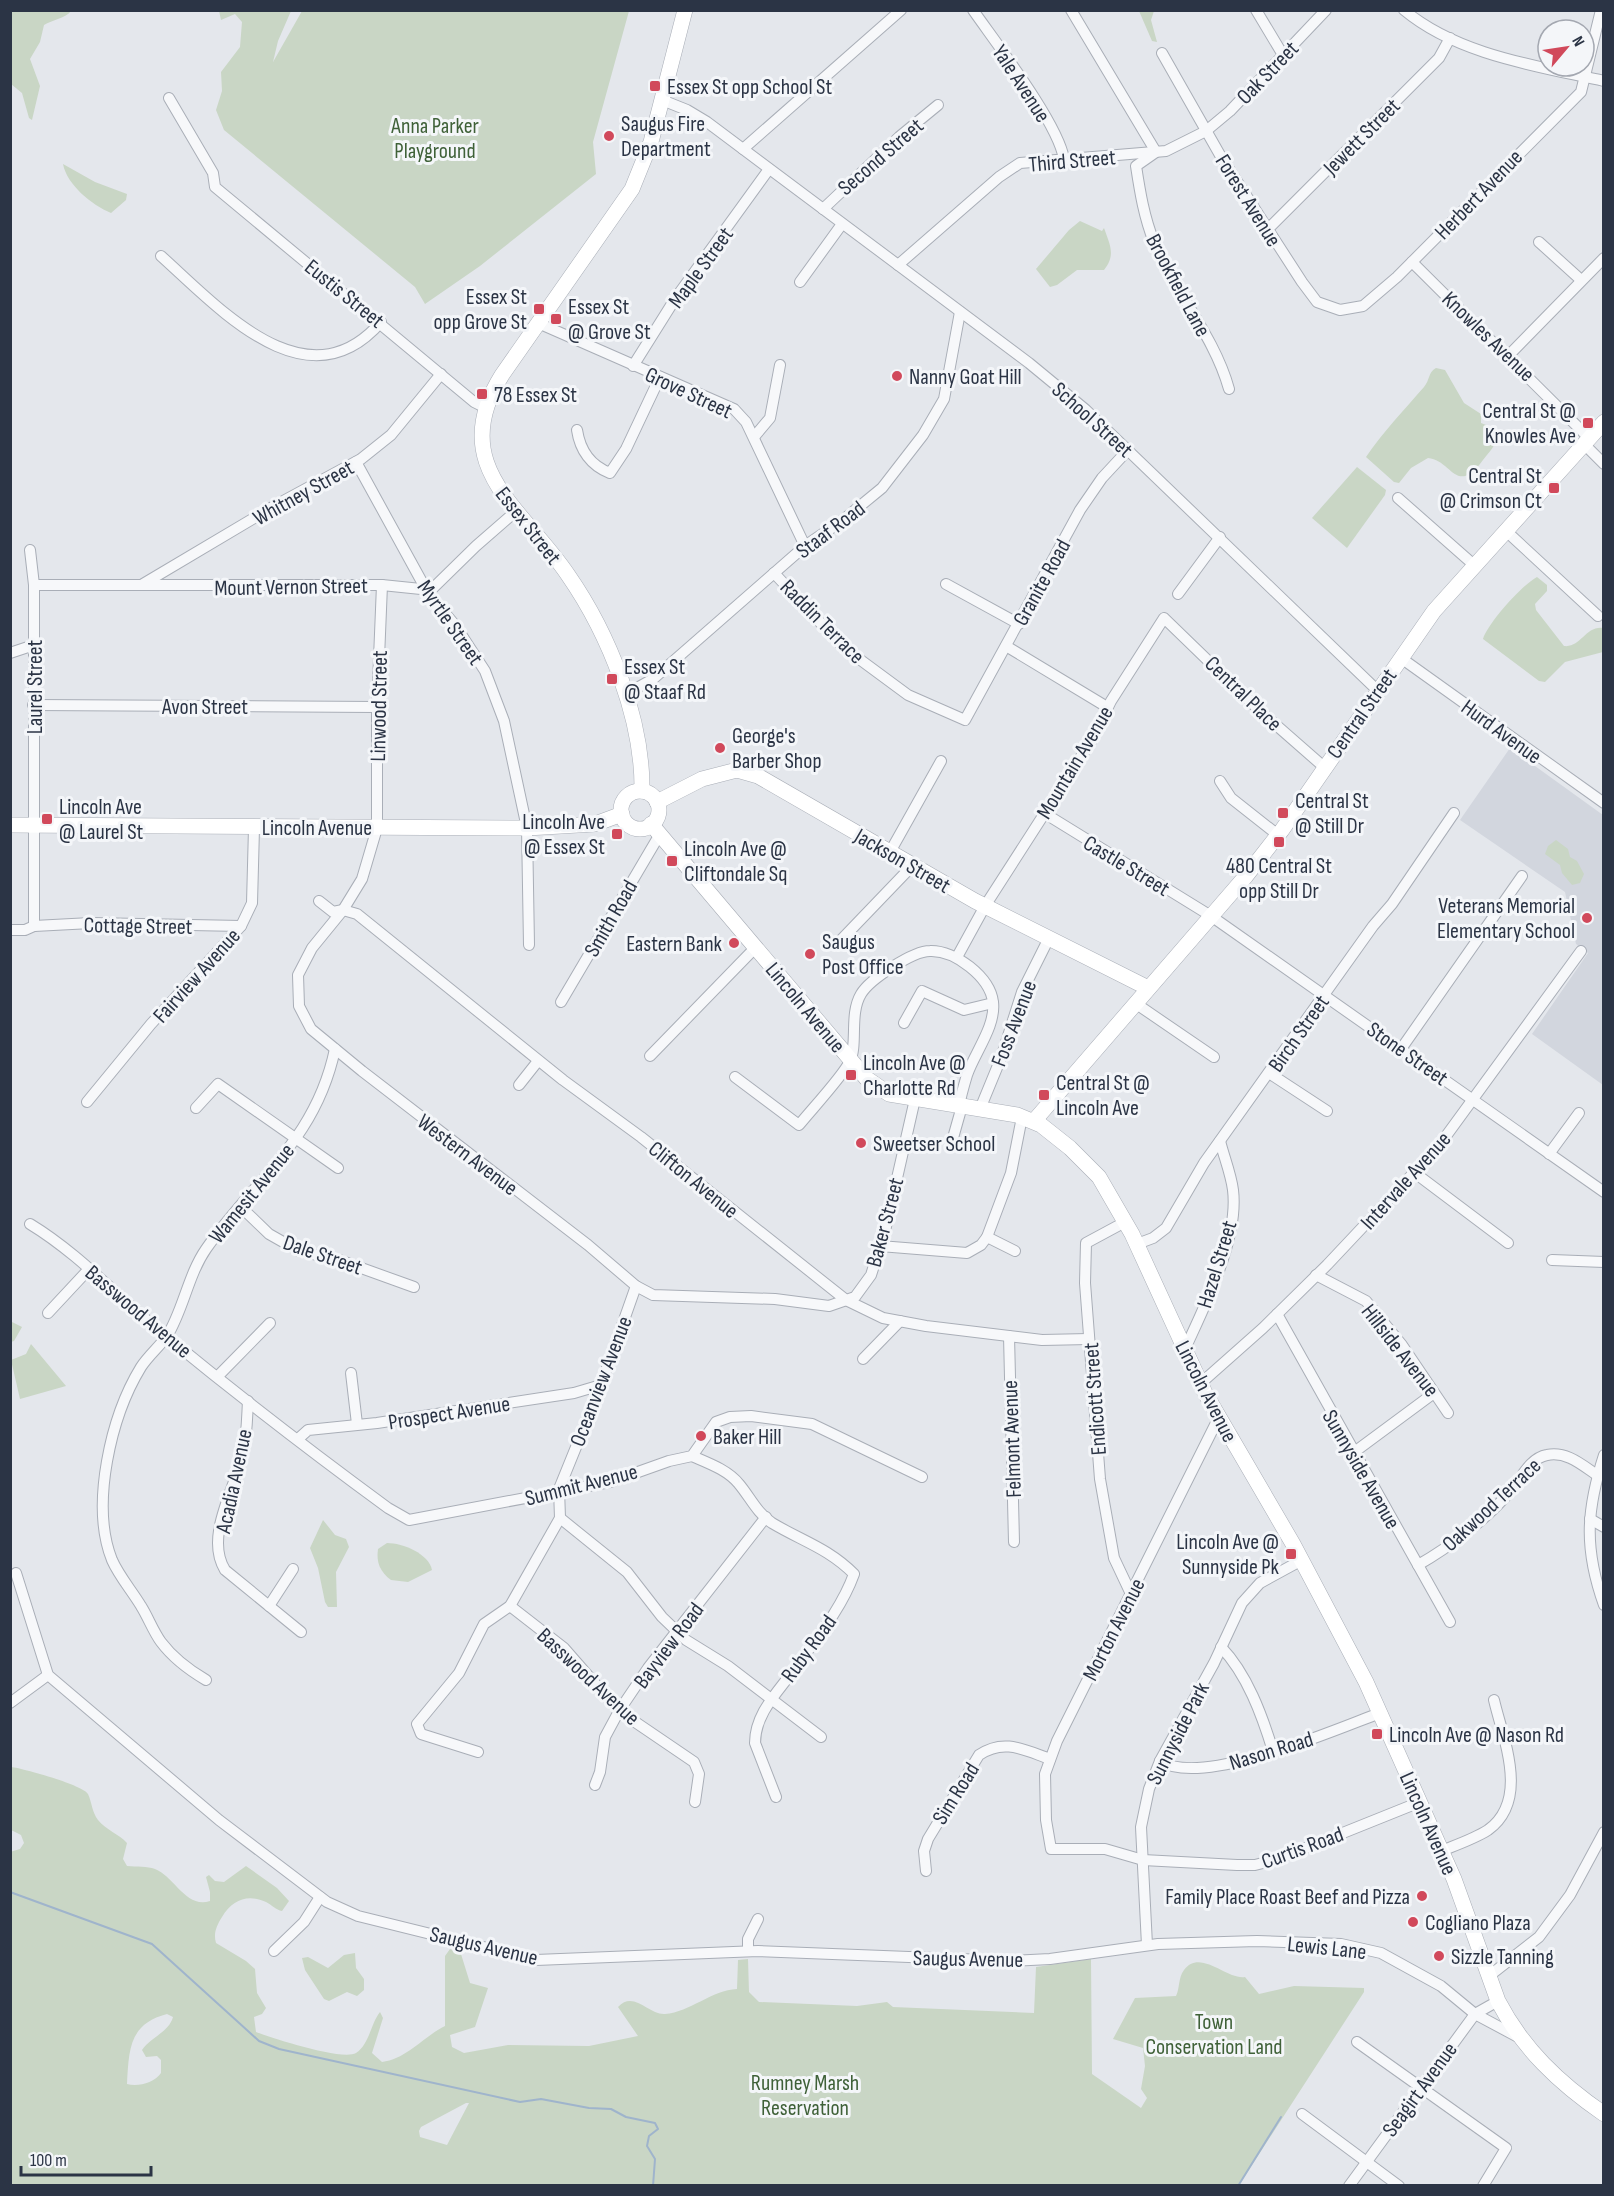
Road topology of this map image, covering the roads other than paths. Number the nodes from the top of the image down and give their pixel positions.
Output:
1 (685, 10) edge
2 (901, 10) edge
3 (973, 10) edge
4 (1071, 10) edge
5 (1256, 10) edge
6 (1326, 10) edge
7 (1404, 10) edge
8 (1601, 10) edge
9 (1596, 31) edge
10 (1450, 38) junction
11 (1162, 53) dead end
12 (1283, 55) junction
13 (1536, 65) edge
14 (1585, 78) edge
15 (170, 99) dead end
16 (662, 100) junction
17 (938, 105) dead end
18 (1206, 131) junction
19 (743, 149) junction
20 (1156, 152) junction
21 (1064, 159) junction
22 (769, 169) junction
23 (823, 209) junction
24 (842, 224) junction
25 (1267, 230) junction
26 (1539, 243) dead end
27 (161, 256) dead end
28 (1604, 258) edge
29 (1412, 262) junction
30 (898, 265) junction
31 (1581, 280) junction
32 (800, 282) dead end
33 (1363, 306) joint
34 (960, 312) junction
35 (381, 322) junction
36 (538, 323) junction
37 (1509, 355) junction
38 (780, 365) dead end
39 (633, 366) junction
40 (441, 374) junction
41 (660, 377) junction
42 (1229, 389) dead end
43 (486, 408) junction
44 (1604, 422) edge
45 (577, 430) dead end
46 (754, 437) junction
47 (1586, 441) junction
48 (1128, 450) junction
49 (356, 462) junction
50 (1604, 464) edge
51 (1398, 498) dead end
52 (515, 512) junction
53 (1504, 530) junction
54 (1220, 537) junction
55 (805, 546) junction
56 (30, 550) dead end
57 (1474, 565) junction
58 (774, 573) junction
59 (142, 584) junction
60 (946, 584) dead end
61 (34, 585) junction
62 (382, 585) junction
63 (428, 593) junction
64 (1178, 594) dead end
65 (1599, 616) dead end
66 (1164, 618) joint
67 (1019, 624) junction
68 (34, 645) junction
69 (1006, 646) junction
70 (10, 653) edge
71 (1401, 658) junction
72 (1377, 690) junction
73 (626, 694) junction
74 (33, 705) junction
75 (377, 707) junction
76 (1107, 707) junction
77 (965, 720) joint
78 (941, 761) dead end
79 (1324, 767) junction
80 (1220, 781) dead end
81 (642, 791) junction
82 (657, 802) junction
83 (1604, 803) edge
84 (1044, 813) junction
85 (1454, 813) dead end
86 (622, 814) junction
87 (10, 825) edge
88 (34, 825) junction
89 (254, 828) junction
90 (377, 828) junction
91 (527, 828) junction
92 (656, 829) junction
93 (1278, 835) junction
94 (890, 852) junction
95 (913, 865) junction
96 (1522, 876) dead end
97 (319, 901) dead end
98 (985, 906) junction
99 (343, 910) junction
100 (1211, 916) junction
101 (34, 926) junction
102 (241, 926) junction
103 (10, 930) edge
104 (1049, 938) junction
105 (841, 940) dead end
106 (528, 945) dead end
107 (756, 947) junction
108 (1581, 951) dead end
109 (957, 957) junction
110 (1148, 988) junction
111 (1325, 994) junction
112 (561, 1002) dead end
113 (993, 1003) junction
114 (1135, 1003) junction
115 (904, 1023) dead end
116 (1401, 1048) junction
117 (335, 1049) junction
118 (650, 1056) dead end
119 (1214, 1058) dead end
120 (851, 1060) junction
121 (538, 1061) junction
122 (1269, 1073) junction
123 (735, 1077) dead end
124 (519, 1085) dead end
125 (915, 1099) junction
126 (1474, 1099) junction
127 (87, 1102) dead end
128 (961, 1106) junction
129 (196, 1108) dead end
130 (980, 1109) junction
131 (1327, 1111) dead end
132 (1579, 1113) dead end
133 (1028, 1119) junction
134 (295, 1139) junction
135 (1220, 1141) junction
136 (951, 1145) dead end
137 (1549, 1154) junction
138 (338, 1168) dead end
139 (1415, 1173) junction
140 (1604, 1192) edge
141 (241, 1207) junction
142 (1125, 1222) junction
143 (30, 1224) dead end
144 (987, 1237) junction
145 (1508, 1243) dead end
146 (1137, 1244) junction
147 (880, 1246) junction
148 (1014, 1251) dead end
149 (1552, 1260) dead end
150 (1604, 1262) edge
151 (89, 1269) junction
152 (1316, 1275) junction
153 (636, 1286) junction
154 (414, 1287) dead end
155 (846, 1300) junction
156 (48, 1313) dead end
157 (1277, 1314) junction
158 (900, 1321) junction
159 (270, 1323) dead end
160 (1009, 1336) junction
161 (166, 1337) junction
162 (1089, 1339) junction
163 (1185, 1349) junction
164 (863, 1359) dead end
165 (351, 1373) dead end
166 (218, 1376) junction
167 (1201, 1383) junction
168 (601, 1385) junction
169 (1432, 1392) junction
170 (248, 1401) junction
171 (1448, 1413) dead end
172 (1219, 1417) junction
173 (357, 1424) junction
174 (298, 1439) junction
175 (1353, 1453) junction
176 (1604, 1455) edge
177 (692, 1456) junction
178 (1597, 1475) junction
179 (922, 1477) dead end
180 (559, 1492) junction
181 (766, 1517) junction
182 (560, 1518) junction
183 (1590, 1519) junction
184 (1604, 1527) edge
185 (1014, 1542) dead end
186 (1302, 1560) junction
187 (1418, 1565) junction
188 (293, 1569) dead end
189 (16, 1573) dead end
190 (1131, 1594) junction
191 (1604, 1605) edge
192 (269, 1606) junction
193 (510, 1606) junction
194 (1450, 1622) dead end
195 (302, 1632) dead end
196 (677, 1632) junction
197 (1221, 1647) junction
198 (48, 1675) junction
199 (206, 1680) dead end
200 (769, 1699) junction
201 (1494, 1700) dead end
202 (10, 1703) edge
203 (619, 1711) junction
204 (1380, 1713) junction
205 (821, 1737) dead end
206 (1273, 1751) junction
207 (478, 1752) dead end
208 (1050, 1760) junction
209 (1160, 1761) junction
210 (595, 1785) dead end
211 (776, 1797) dead end
212 (695, 1802) dead end
213 (1420, 1802) junction
214 (1604, 1832) edge
215 (1051, 1849) joint
216 (1441, 1851) junction
217 (1143, 1860) junction
218 (926, 1871) dead end
219 (320, 1897) junction
220 (758, 1918) dead end
221 (1147, 1945) junction
222 (274, 1951) dead end
223 (748, 1951) junction
224 (1489, 1976) junction
225 (1498, 2001) junction
226 (1475, 2014) junction
227 (1518, 2037) junction
228 (1357, 2042) dead end
229 (1420, 2087) junction
230 (1302, 2114) dead end
231 (1604, 2114) edge
232 (1366, 2161) junction
233 (1349, 2186) edge
234 (1399, 2186) edge
235 (1483, 2186) edge

1 - 16 main road, Essex Street
2 - 19 street
3 - 21 street, Yale Avenue
4 - 20 street
5 - 12 street
6 - 12 street, Oak Street
7 - 10 street
8 - 9 street, Herbert Avenue
10 - 13 street
10 - 25 street, Jewett Street
11 - 18 street, Forest Avenue
12 - 18 street, Oak Street
14 - 29 street, Herbert Avenue
15 - 35 street, Eustis Street
16 - 19 street, School Street
16 - 36 main road, Essex Street
17 - 23 street, Second Street
18 - 20 street, Third Street
18 - 25 street, Forest Avenue
19 - 22 street, School Street
20 - 21 street, Third Street
20 - 42 street, Brookfield Lane
21 - 30 street, Third Street
22 - 23 street, School Street
22 - 39 street, Maple Street
23 - 24 street, School Street
24 - 30 street, School Street
24 - 32 street
25 - 33 street, Forest Avenue
26 - 31 street
27 - 35 street
28 - 31 street
29 - 33 street, Herbert Avenue
29 - 37 street, Knowles Avenue
30 - 34 street, School Street
31 - 37 street
34 - 48 street, School Street
34 - 55 street, Staaf Road
35 - 40 street, Eustis Street
36 - 39 street, Grove Street
36 - 43 main road, Essex Street
37 - 47 street, Knowles Avenue
38 - 46 street
39 - 41 street, Grove Street
40 - 43 street, Eustis Street
40 - 49 street, Whitney Street
41 - 45 street
41 - 46 street, Grove Street
43 - 52 main road, Essex Street
44 - 47 main road, Central Street
46 - 55 street, Grove Street
47 - 50 street, Knowles Avenue
47 - 53 main road, Central Street
48 - 54 street, School Street
48 - 67 street, Granite Road
49 - 59 street, Whitney Street
49 - 63 street, Myrtle Street
51 - 57 street
52 - 63 street
52 - 73 main road, Essex Street
53 - 57 main road, Central Street
53 - 65 street
54 - 64 street
54 - 72 street, School Street
55 - 58 street, Staaf Road
56 - 61 street, Laurel Street
57 - 71 main road, Central Street
58 - 73 street, Staaf Road
58 - 77 street, Raddin Terrace
59 - 61 street, Mount Vernon Street
59 - 62 street, Mount Vernon Street
60 - 67 street
61 - 68 street, Laurel Street
62 - 63 street, Mount Vernon Street
62 - 75 street, Linwood Street
63 - 91 street, Myrtle Street
66 - 76 street, Mountain Avenue
66 - 79 street, Central Place
67 - 69 street, Granite Road
68 - 70 street
68 - 74 street, Laurel Street
69 - 76 street
69 - 77 street, Granite Road
71 - 72 main road, Central Street
71 - 83 street, Hurd Avenue
72 - 79 main road, Central Street
73 - 81 main road, Essex Street
74 - 75 street, Avon Street
74 - 88 street, Laurel Street
75 - 90 street, Linwood Street
76 - 84 street, Mountain Avenue
78 - 94 street
79 - 93 main road, Central Street
80 - 93 street
81 - 82 main road
81 - 86 main road
82 - 92 main road
82 - 94 main road, Jackson Street
84 - 98 street, Mountain Avenue
84 - 100 street, Castle Street
85 - 111 street, Birch Street
86 - 91 main road, Lincoln Avenue
86 - 92 main road
87 - 88 main road, Lincoln Avenue
88 - 89 main road, Lincoln Avenue
88 - 101 street, Laurel Street
89 - 90 main road, Lincoln Avenue
89 - 102 street, Fairview Avenue
90 - 91 main road, Lincoln Avenue
90 - 99 street, Western Avenue
91 - 106 street, Myrtle Street
92 - 107 main road, Lincoln Avenue
92 - 112 street, Smith Road
93 - 100 main road, Central Street
94 - 95 main road, Jackson Street
95 - 98 main road, Jackson Street
95 - 105 street
96 - 116 street
97 - 99 street, Clifton Avenue
98 - 104 main road, Jackson Street
98 - 109 street, Mountain Avenue
99 - 117 street, Western Avenue
99 - 121 street, Clifton Avenue
100 - 110 main road, Central Street
100 - 111 street, Stone Street
101 - 102 street, Cottage Street
101 - 103 street, Cottage Street
102 - 127 street, Fairview Avenue
104 - 110 main road, Jackson Street
104 - 130 street, Foss Avenue
107 - 118 street
107 - 120 main road, Lincoln Avenue
108 - 126 street, Intervale Avenue
109 - 113 street
109 - 120 street
110 - 114 main road, Central Street
111 - 116 street, Stone Street
111 - 122 street, Birch Street
113 - 115 street
113 - 128 street
114 - 119 street
114 - 133 main road, Central Street
116 - 126 street, Stone Street
117 - 134 street, Wamesit Avenue
117 - 153 street, Western Avenue
120 - 123 street
120 - 125 main road, Lincoln Avenue
121 - 124 street
121 - 155 street, Clifton Avenue
122 - 131 street
122 - 135 street, Birch Street
125 - 128 main road, Lincoln Avenue
125 - 147 street, Baker Street
126 - 137 street, Stone Street
126 - 139 street, Intervale Avenue
128 - 130 main road, Lincoln Avenue
128 - 136 street
129 - 134 street
130 - 133 main road, Lincoln Avenue
132 - 137 street
133 - 142 main road, Lincoln Avenue
133 - 144 street
134 - 138 street
134 - 141 street, Wamesit Avenue
135 - 146 street, Birch Street
135 - 163 street, Hazel Street
137 - 140 street, Stone Street
139 - 145 street
139 - 152 street, Intervale Avenue
141 - 154 street, Dale Street
141 - 161 street, Wamesit Avenue
142 - 146 main road, Lincoln Avenue
142 - 162 street, Endicott Street
143 - 151 street, Basswood Avenue
144 - 147 street
144 - 148 street
146 - 163 main road, Lincoln Avenue
147 - 155 street, Baker Street
149 - 150 street
151 - 156 street
151 - 161 street, Basswood Avenue
152 - 157 street, Intervale Avenue
152 - 169 street, Hillside Avenue
153 - 155 street, Western Avenue
153 - 168 street, Oceanview Avenue
155 - 158 street, Clifton Avenue
157 - 167 street, Intervale Avenue
157 - 175 street, Sunnyside Avenue
158 - 160 street, Clifton Avenue
158 - 164 street
159 - 166 street
160 - 162 street, Clifton Avenue
160 - 185 street, Felmont Avenue
161 - 166 street, Basswood Avenue
161 - 199 street, Wamesit Avenue
162 - 190 street, Endicott Street
163 - 167 main road, Lincoln Avenue
165 - 173 street
166 - 170 street, Basswood Avenue
167 - 172 main road, Lincoln Avenue
168 - 173 street, Prospect Avenue
168 - 180 street, Oceanview Avenue
169 - 171 street, Hillside Avenue
169 - 175 street
170 - 174 street, Summit Avenue
170 - 192 street, Acadia Avenue
172 - 186 main road, Lincoln Avenue
172 - 190 street, Morton Avenue
173 - 174 street, Prospect Avenue
174 - 180 street, Summit Avenue
175 - 187 street, Sunnyside Avenue
176 - 178 street
177 - 179 street
177 - 180 street, Summit Avenue
177 - 181 street
178 - 183 street
178 - 187 street, Oakwood Terrace
180 - 182 street, Oceanview Avenue
181 - 196 street, Bayview Road
181 - 200 street, Ruby Road
182 - 193 street
182 - 196 street
183 - 184 street
183 - 191 street
186 - 197 street, Sunnyside Park
186 - 204 main road, Lincoln Avenue
187 - 194 street, Sunnyside Avenue
188 - 192 street
189 - 198 street
190 - 208 street, Morton Avenue
192 - 195 street, Acadia Avenue
193 - 203 street, Basswood Avenue
193 - 207 street
196 - 200 street
196 - 203 street, Bayview Road
197 - 206 street
197 - 209 street, Sunnyside Park
198 - 202 street
198 - 219 street, Saugus Avenue
200 - 205 street
200 - 211 street, Ruby Road
201 - 216 street
203 - 210 street, Bayview Road
203 - 212 street, Basswood Avenue
204 - 206 street, Nason Road
204 - 213 main road, Lincoln Avenue
206 - 209 street, Nason Road
208 - 215 street, Morton Avenue
208 - 218 street, Sim Road
209 - 217 street, Sunnyside Park
213 - 216 main road, Lincoln Avenue
213 - 217 street, Curtis Road
214 - 224 street
215 - 217 street, Curtis Road
216 - 224 main road, Lincoln Avenue
217 - 221 street, Sunnyside Park
219 - 222 street
219 - 223 street, Saugus Avenue
220 - 223 street
221 - 223 street, Saugus Avenue
221 - 226 street, Lewis Lane
224 - 225 main road, Lincoln Avenue
225 - 226 street, Seagirt Avenue
225 - 227 main road, Lincoln Avenue
226 - 227 street, Lewis Lane
226 - 229 street, Seagirt Avenue
227 - 231 main road, Lincoln Avenue
228 - 229 street
229 - 232 street, Seagirt Avenue
229 - 235 street
230 - 232 street
232 - 233 street, Seagirt Avenue
232 - 234 street

